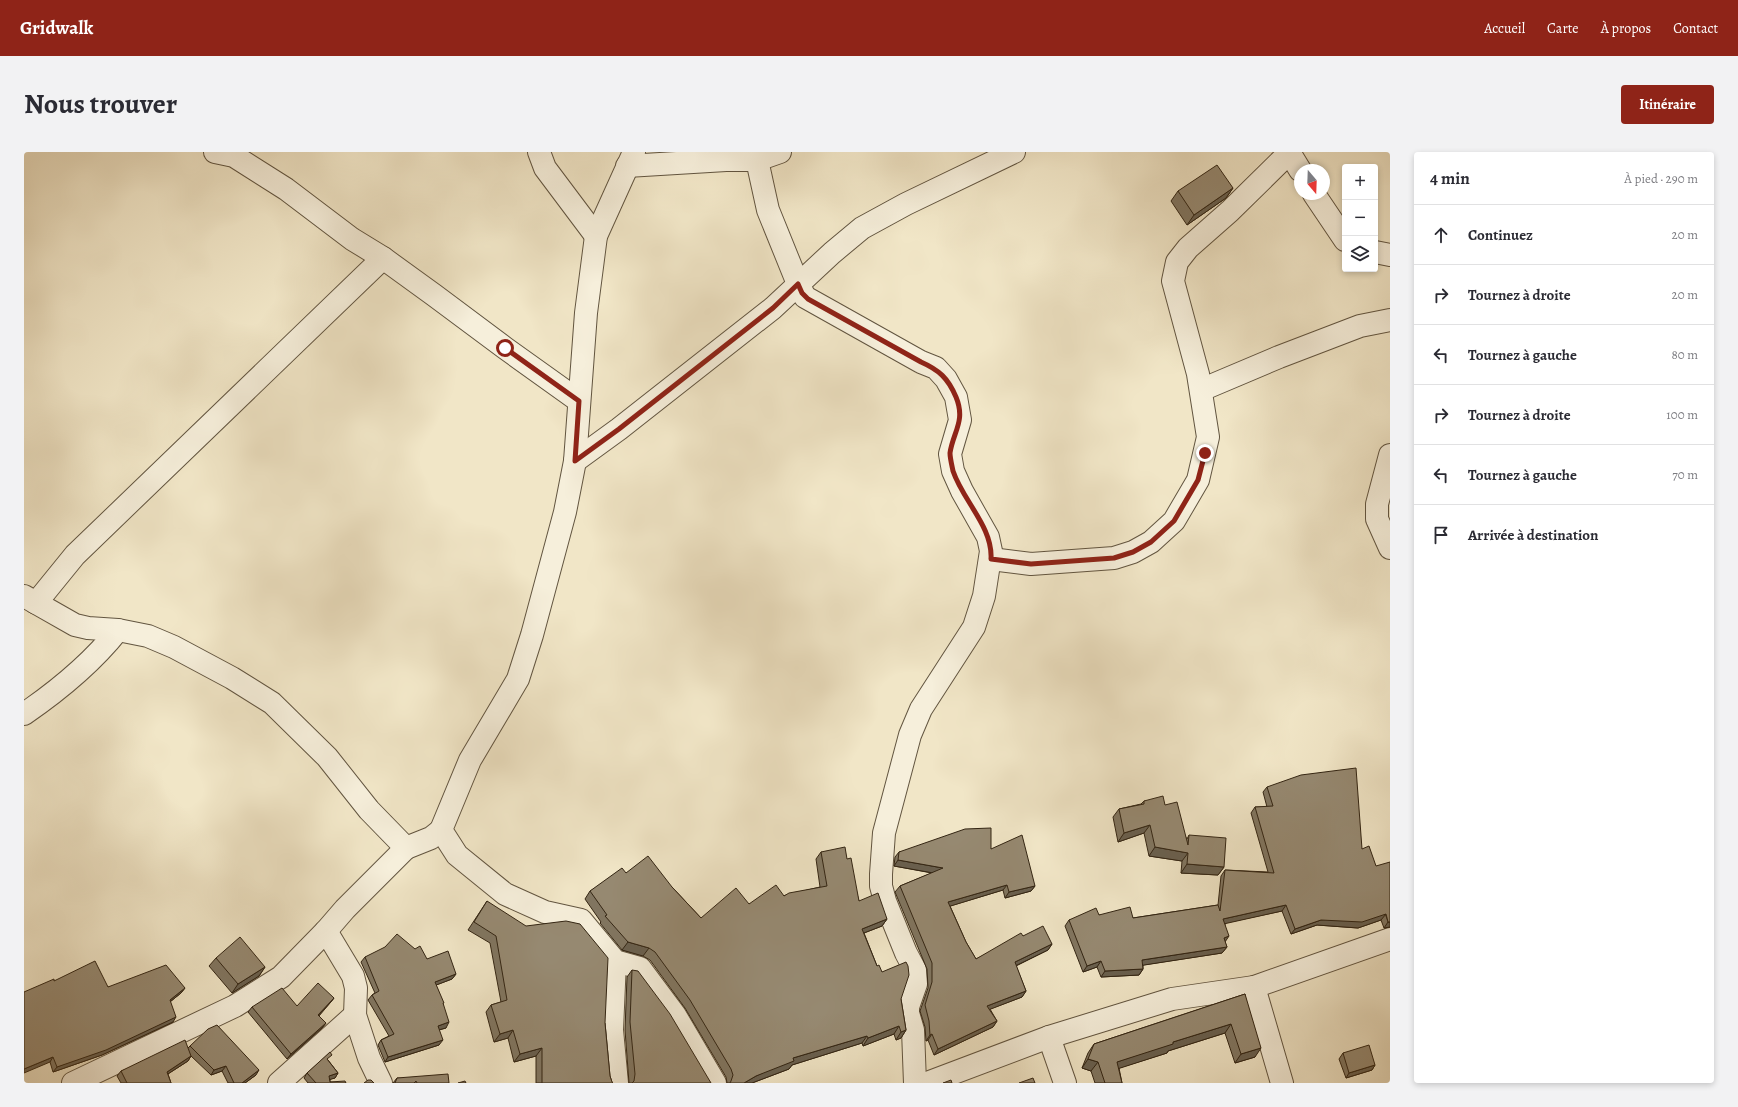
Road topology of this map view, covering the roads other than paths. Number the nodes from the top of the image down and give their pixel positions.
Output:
1 (215, 152) edge
2 (539, 152) edge
3 (780, 152) edge
4 (1014, 152) edge
5 (754, 156) edge
6 (631, 159) edge
7 (1293, 159) edge
8 (1318, 200) edge
9 (596, 236) junction
10 (1342, 236) edge
11 (1378, 253) edge
12 (1390, 255) edge
13 (383, 258) junction
14 (798, 284) junction
15 (1390, 320) edge
16 (1201, 390) junction
17 (579, 401) junction
18 (1390, 455) edge
19 (575, 461) junction
20 (1390, 548) edge
21 (991, 559) junction
22 (30, 600) edge
23 (118, 630) junction
24 (24, 714) edge
25 (441, 830) junction
26 (406, 848) junction
27 (326, 932) junction
28 (1390, 939) edge
29 (615, 961) junction
30 (1254, 987) junction
31 (355, 1014) junction
32 (1049, 1037) junction
33 (73, 1083) edge
34 (280, 1083) edge
35 (381, 1083) edge
36 (617, 1083) edge
37 (715, 1083) edge
38 (915, 1083) edge
39 (927, 1083) edge
40 (1065, 1083) edge
41 (1282, 1083) edge

1 - 13 street
2 - 9 street
3 - 5 street
4 - 14 street
5 - 6 street
5 - 14 street
6 - 9 street
7 - 16 street
8 - 10 street
9 - 17 street
11 - 12 street
13 - 17 street
13 - 22 street
14 - 19 street
14 - 21 street
15 - 16 street
16 - 21 street
17 - 19 street
18 - 20 street
19 - 25 street
21 - 38 street
22 - 23 street
23 - 24 street
23 - 26 street
25 - 26 street
25 - 29 street
26 - 27 street
27 - 31 street
27 - 33 street
28 - 30 street
29 - 36 street
29 - 37 street
30 - 32 street
30 - 41 street
31 - 34 street
31 - 35 street
32 - 39 street
32 - 40 street

